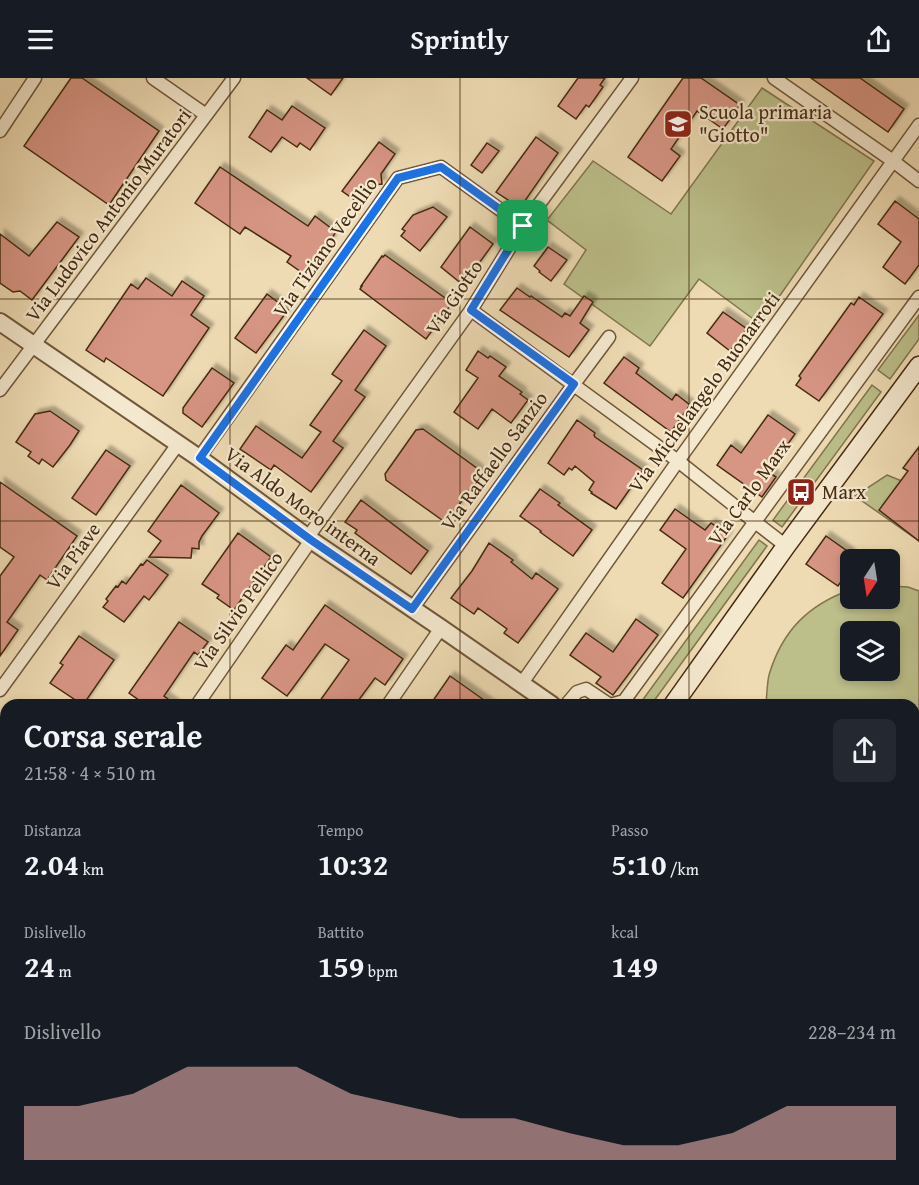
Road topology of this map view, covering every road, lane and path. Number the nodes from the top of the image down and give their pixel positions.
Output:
1 (35, 78) edge
2 (153, 78) edge
3 (234, 78) edge
4 (632, 78) edge
5 (774, 78) edge
6 (206, 115) junction
7 (919, 125) edge
8 (0, 131) edge
9 (893, 161) junction
10 (919, 181) edge
11 (523, 226) junction
12 (919, 297) edge
13 (471, 310) junction
14 (0, 322) edge
15 (609, 337) dead end
16 (34, 346) junction
17 (919, 366) edge
18 (574, 384) junction
19 (0, 390) edge
20 (178, 444) junction
21 (200, 458) junction
22 (678, 461) junction
23 (755, 522) junction
24 (309, 539) junction
25 (786, 546) junction
26 (412, 609) junction
27 (441, 628) junction
28 (522, 683) junction
29 (0, 690) edge
30 (201, 699) edge
31 (392, 699) edge
32 (544, 699) edge
33 (571, 699) edge
34 (601, 699) edge
35 (625, 699) edge
36 (681, 699) edge

1 - 8 street
2 - 6 street
3 - 6 street, Via Ludovico Antonio Muratori
4 - 11 street, Via Giotto
5 - 9 street
6 - 16 street, Via Ludovico Antonio Muratori
7 - 9 street, Via Michelangelo Buonarroti
9 - 10 street
9 - 22 street, Via Michelangelo Buonarroti
11 - 13 street, Via Giotto
11 - 21 street, Via Tiziano Vecellio
12 - 23 street, Via Carlo Marx
13 - 18 street
13 - 24 street, Via Giotto
14 - 16 street, Via Aldo Moro interna
15 - 18 street, Via Raffaello Sanzio
16 - 19 street, Via Ludovico Antonio Muratori
16 - 20 street, Via Aldo Moro interna
17 - 25 main road
18 - 22 street
18 - 26 street, Via Raffaello Sanzio
20 - 21 street, Via Aldo Moro interna
20 - 29 street, Via Piave
21 - 24 street, Via Aldo Moro interna
22 - 23 street
22 - 28 street, Via Michelangelo Buonarroti
23 - 25 street
23 - 35 street, Via Carlo Marx
24 - 26 street, Via Aldo Moro interna
24 - 30 street, Via Silvio Pellico
25 - 36 main road
26 - 27 street, Via Aldo Moro interna
27 - 28 street, Via Aldo Moro interna
27 - 31 street
28 - 32 street, Via Aldo Moro interna
33 - 34 street, Via Carlo Marx

